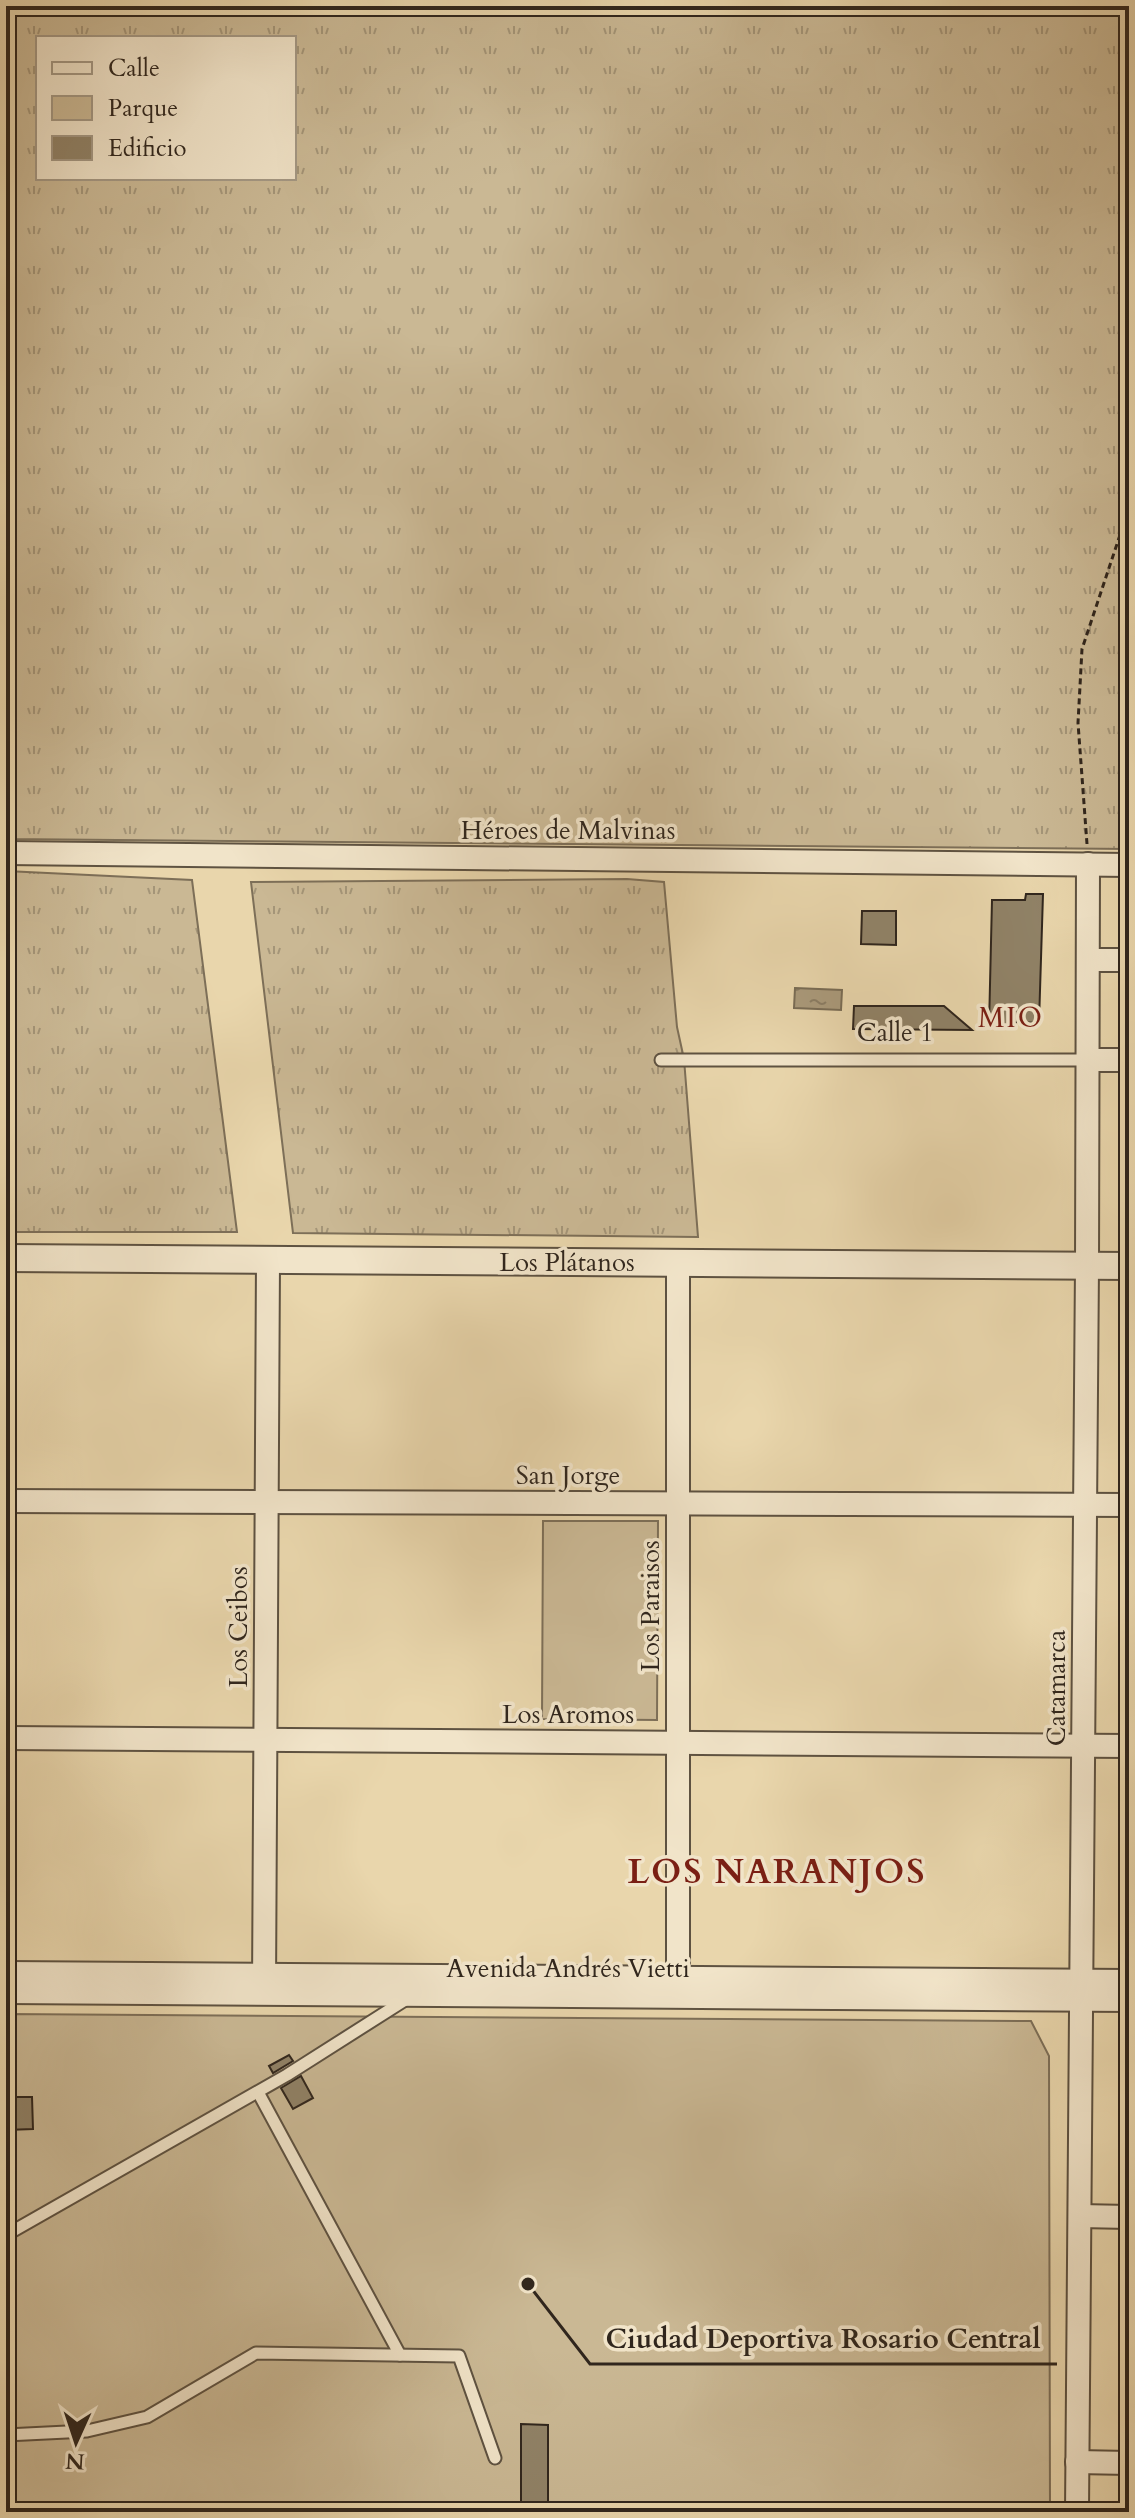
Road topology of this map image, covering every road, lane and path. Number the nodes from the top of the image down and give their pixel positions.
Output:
1 (1129, 508) edge
2 (6, 853) edge
3 (1088, 864) junction
4 (1129, 865) edge
5 (1088, 960) junction
6 (1129, 960) edge
7 (661, 1060) dead end
8 (1087, 1060) junction
9 (1129, 1060) edge
10 (6, 1258) edge
11 (268, 1260) junction
12 (678, 1263) junction
13 (1087, 1266) junction
14 (1129, 1266) edge
15 (6, 1501) edge
16 (267, 1502) junction
17 (678, 1503) junction
18 (1085, 1504) junction
19 (1129, 1505) edge
20 (6, 1738) edge
21 (266, 1740) junction
22 (678, 1743) junction
23 (1083, 1746) junction
24 (1129, 1746) edge
25 (6, 1973) edge
26 (1129, 1981) edge
27 (264, 1985) junction
28 (413, 1986) junction
29 (678, 1987) junction
30 (1082, 1990) junction
31 (6, 1992) edge
32 (1129, 2000) edge
33 (258, 2092) junction
34 (1080, 2216) junction
35 (1129, 2217) edge
36 (6, 2235) edge
37 (400, 2355) junction
38 (6, 2435) edge
39 (495, 2458) dead end
40 (1077, 2462) junction
41 (1129, 2463) edge
42 (1077, 2512) edge

1 - 3 path
2 - 3 street, Héroes de Malvinas
3 - 4 street, Héroes de Malvinas
3 - 5 street, Catamarca
5 - 6 street
5 - 8 street, Catamarca
7 - 8 lane, Calle 1
8 - 9 street, Calle 1
8 - 13 street, Catamarca
10 - 11 street, Los Plátanos
11 - 12 street, Los Plátanos
11 - 16 street, Los Ceibos
12 - 13 street, Los Plátanos
12 - 17 street, Los Paraisos
13 - 14 street, Los Plátanos
13 - 18 street, Catamarca
15 - 16 street, San Jorge
16 - 17 street, San Jorge
16 - 21 street, Los Ceibos
17 - 18 street, San Jorge
17 - 22 street, Los Paraisos
18 - 19 street, San Jorge
18 - 23 street, Catamarca
20 - 21 street, Los Aromos
21 - 22 street, Los Aromos
21 - 27 street, Los Ceibos
22 - 23 street, Los Aromos
22 - 29 street, Los Paraisos
23 - 24 street, Los Aromos
23 - 30 street, Catamarca
25 - 27 street, Avenida Andrés Vietti
26 - 30 street, Avenida Andrés Vietti
27 - 28 street, Avenida Andrés Vietti
27 - 31 street, Avenida Andrés Vietti
28 - 29 street, Avenida Andrés Vietti
28 - 33 lane
29 - 30 street, Avenida Andrés Vietti
30 - 32 street, Avenida Andrés Vietti
30 - 34 street, Catamarca
33 - 36 lane
33 - 37 lane
34 - 35 street
34 - 40 street, Catamarca
37 - 38 lane
37 - 39 lane
40 - 41 street
40 - 42 street, Catamarca

